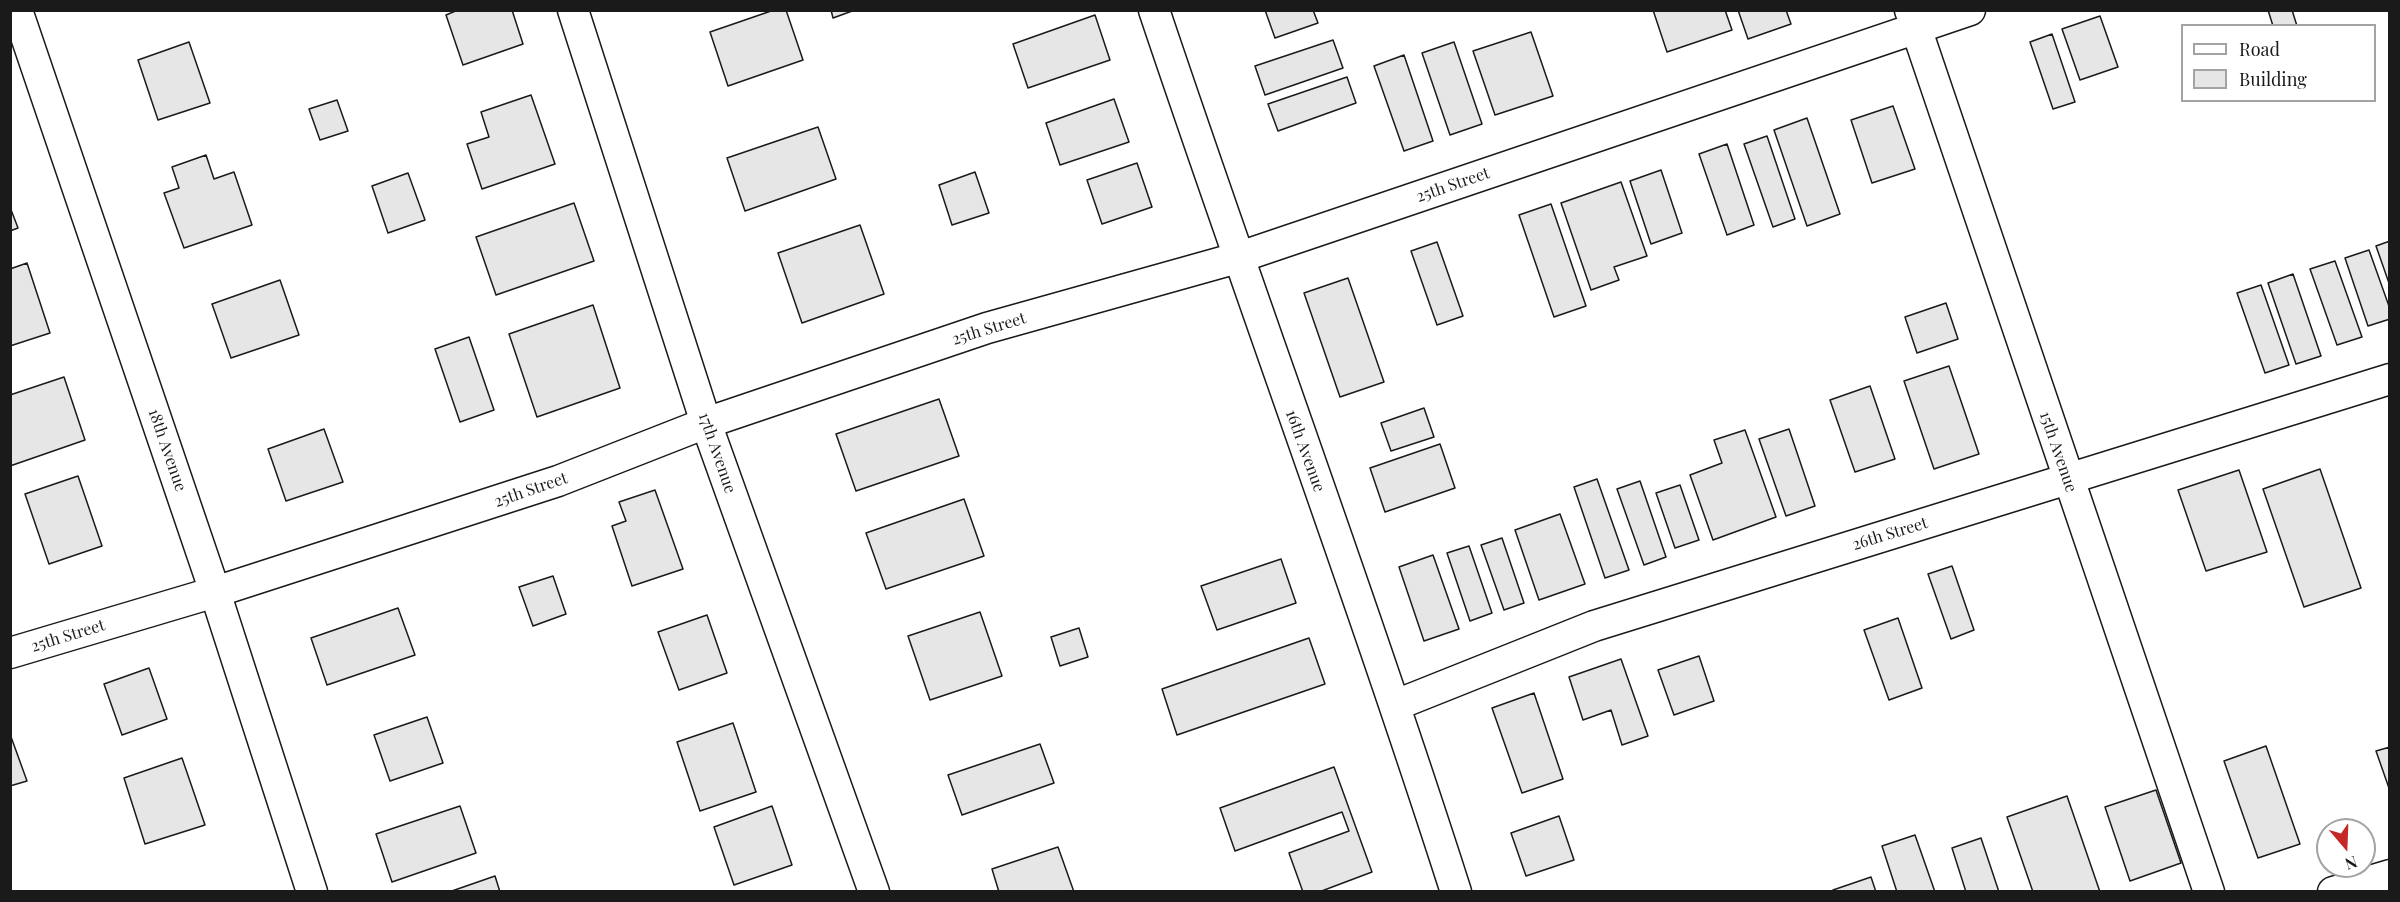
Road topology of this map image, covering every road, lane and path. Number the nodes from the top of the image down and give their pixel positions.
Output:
1 (17, 10) edge
2 (573, 10) edge
3 (1154, 10) edge
4 (1970, 10) edge
5 (1913, 19) edge
6 (1237, 258) junction
7 (2390, 379) edge
8 (706, 423) junction
9 (2067, 478) junction
10 (215, 592) junction
11 (10, 653) edge
12 (1396, 705) junction
13 (2390, 875) edge
14 (312, 891) edge
15 (874, 891) edge
16 (1456, 891) edge
17 (2209, 891) edge
18 (2333, 891) edge

1 - 10 street, 18th Avenue
2 - 8 street, 17th Avenue
3 - 6 street, 16th Avenue
4 - 5 street, 25th Street
5 - 6 street, 25th Street
5 - 9 street, 15th Avenue
6 - 8 street, 25th Street
6 - 12 street, 16th Avenue
7 - 9 street, 26th Street
8 - 10 street, 25th Street
8 - 15 street, 17th Avenue
9 - 12 street, 26th Street
9 - 17 street, 15th Avenue
10 - 11 street, 25th Street
10 - 14 street, 18th Avenue
12 - 16 street, 16th Avenue
13 - 18 street

